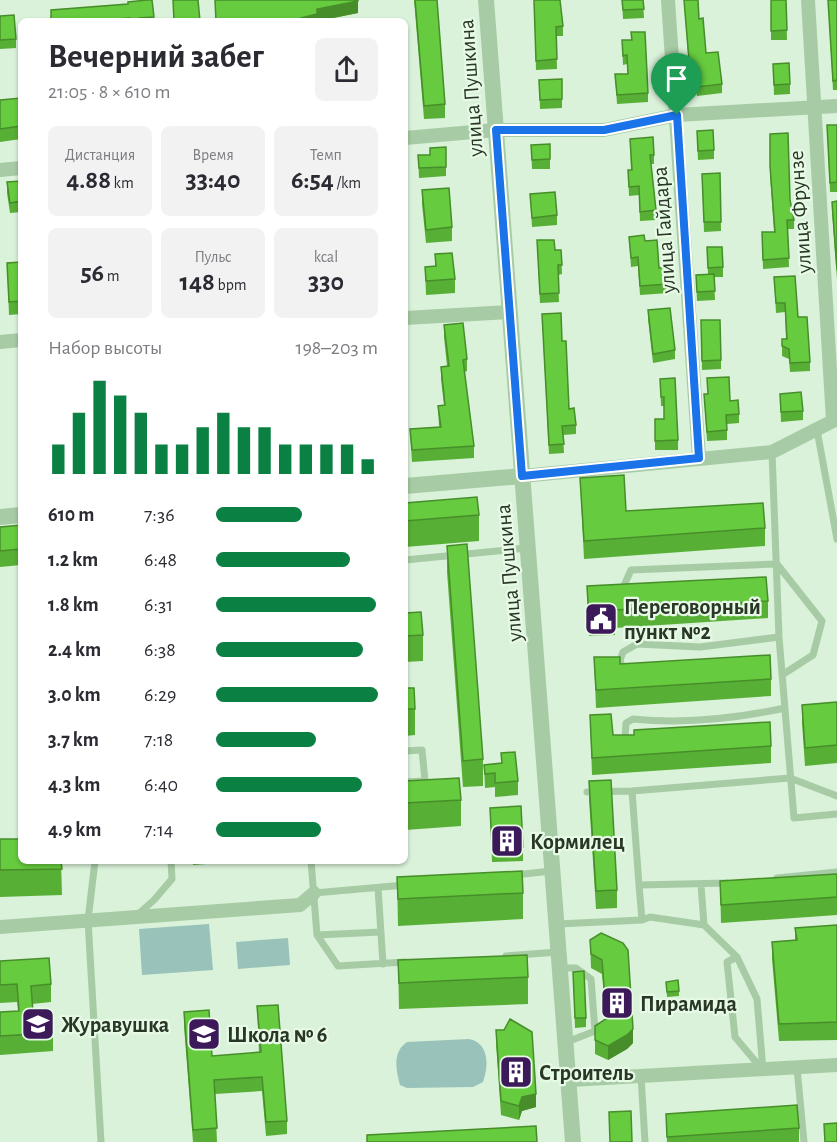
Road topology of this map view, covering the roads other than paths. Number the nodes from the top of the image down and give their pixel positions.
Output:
1 (486, 0) edge
2 (668, 0) edge
3 (807, 0) edge
4 (837, 106) edge
5 (813, 107) junction
6 (677, 115) junction
7 (496, 130) junction
8 (408, 138) edge
9 (18, 168) edge
10 (0, 170) edge
11 (510, 312) junction
12 (408, 318) edge
13 (18, 340) edge
14 (0, 342) edge
15 (835, 420) edge
16 (817, 430) junction
17 (772, 452) junction
18 (699, 458) junction
19 (522, 476) junction
20 (408, 486) edge
21 (18, 515) edge
22 (0, 517) edge
23 (837, 539) edge
24 (530, 548) junction
25 (408, 560) edge
26 (777, 564) junction
27 (620, 592) edge
28 (779, 637) junction
29 (623, 670) edge
30 (782, 675) junction
31 (785, 708) junction
32 (625, 737) edge
33 (408, 751) edge
34 (790, 778) junction
35 (408, 782) edge
36 (632, 791) junction
37 (587, 792) edge
38 (837, 796) edge
39 (837, 814) edge
40 (95, 864) edge
41 (171, 864) edge
42 (311, 864) edge
43 (554, 870) junction
44 (837, 872) edge
45 (511, 875) edge
46 (769, 879) edge
47 (735, 882) edge
48 (411, 885) edge
49 (639, 885) junction
50 (702, 885) junction
51 (378, 888) junction
52 (314, 893) junction
53 (133, 918) junction
54 (88, 920) junction
55 (642, 921) junction
56 (558, 924) junction
57 (704, 925) junction
58 (0, 927) edge
59 (381, 932) junction
60 (317, 935) junction
61 (500, 956) edge
62 (737, 957) junction
63 (561, 960) junction
64 (418, 961) edge
65 (382, 964) junction
66 (567, 1042) junction
67 (837, 1065) edge
68 (797, 1068) junction
69 (763, 1070) junction
70 (641, 1076) junction
71 (570, 1080) junction
72 (101, 1142) edge
73 (573, 1142) edge
74 (645, 1142) edge
75 (804, 1142) edge

1 - 7 street, улица Пушкина
2 - 6 street, улица Гайдара
3 - 5 street, улица Фрунзе
4 - 5 street
5 - 6 street
5 - 15 street, улица Фрунзе
6 - 7 street
6 - 18 street, улица Гайдара
7 - 8 street
7 - 11 street, улица Пушкина
9 - 10 street
11 - 12 street
11 - 19 street, улица Пушкина
13 - 14 street
15 - 16 street
16 - 17 street
16 - 23 lane
17 - 18 street
17 - 26 lane
18 - 19 street
19 - 20 street
19 - 24 street, улица Пушкина
21 - 22 street
24 - 25 lane
24 - 43 street, улица Пушкина
26 - 27 lane
26 - 28 lane
26 - 30 lane
28 - 29 lane
28 - 30 lane
30 - 31 lane
31 - 32 lane
31 - 34 lane
33 - 35 lane
34 - 36 lane
34 - 38 lane
34 - 39 lane
36 - 37 lane
36 - 49 lane
40 - 54 lane
41 - 53 lane
42 - 52 lane
43 - 45 lane
43 - 56 street, улица Пушкина
44 - 46 lane
47 - 50 lane
48 - 51 lane
49 - 50 lane
49 - 55 lane
50 - 57 lane
51 - 52 lane
51 - 59 lane
52 - 53 street
52 - 60 lane
53 - 54 street
54 - 58 street
54 - 72 lane
55 - 56 lane
55 - 57 lane
56 - 63 street, улица Пушкина
57 - 62 lane
59 - 60 lane
59 - 65 lane
60 - 65 lane
61 - 63 lane
62 - 69 lane
62 - 69 lane
63 - 66 street, улица Пушкина
63 - 66 lane
64 - 65 lane
66 - 71 street, улица Пушкина
67 - 68 street
68 - 69 street
68 - 75 lane
69 - 70 street
70 - 71 street
70 - 74 lane
71 - 73 street, улица Пушкина

